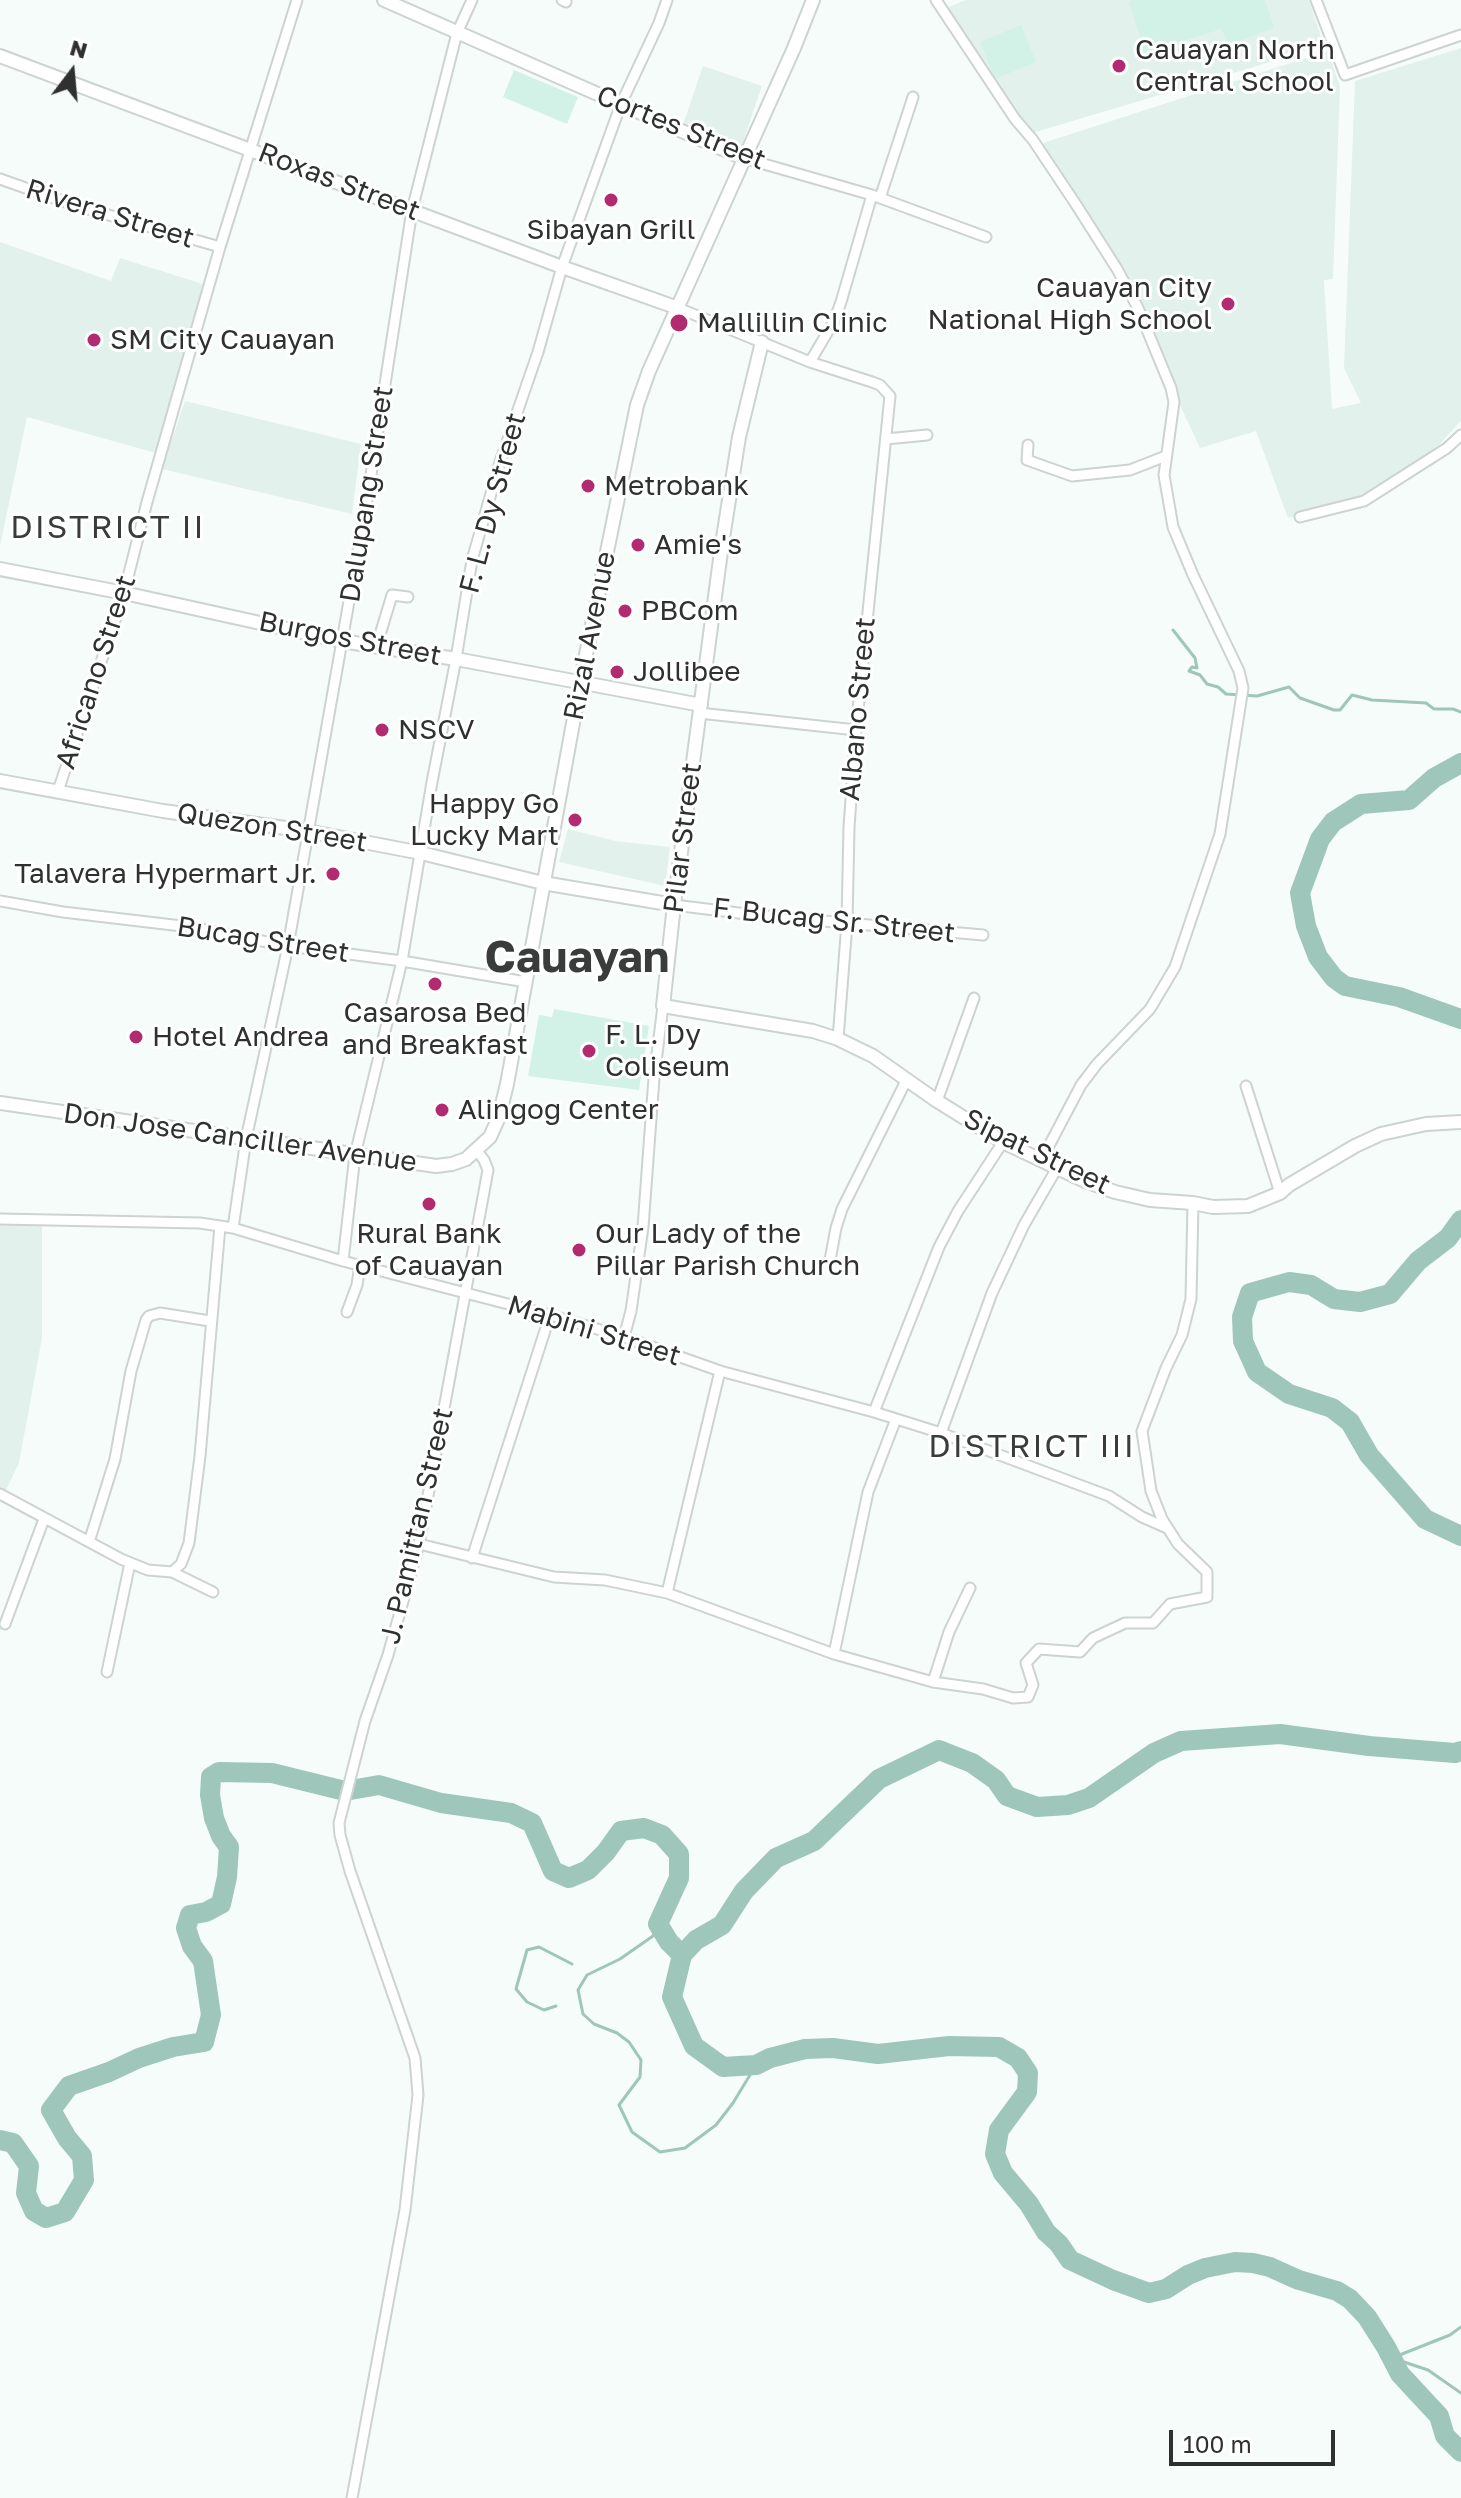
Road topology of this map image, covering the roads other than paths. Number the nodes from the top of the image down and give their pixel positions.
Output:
1 (297, 0) edge
2 (384, 0) edge
3 (472, 0) edge
4 (667, 0) edge
5 (813, 0) edge
6 (936, 0) edge
7 (1316, 0) edge
8 (457, 33) junction
9 (1461, 35) edge
10 (0, 56) edge
11 (913, 97) dead end
12 (621, 104) junction
13 (250, 149) junction
14 (743, 158) junction
15 (0, 179) edge
16 (876, 196) junction
17 (412, 210) junction
18 (986, 237) dead end
19 (220, 247) junction
20 (562, 267) junction
21 (678, 308) junction
22 (762, 342) junction
23 (810, 362) junction
24 (927, 435) dead end
25 (1461, 435) edge
26 (886, 439) junction
27 (1028, 445) dead end
28 (1166, 456) junction
29 (1300, 517) dead end
30 (0, 569) edge
31 (124, 593) junction
32 (408, 597) dead end
33 (342, 641) junction
34 (376, 648) junction
35 (456, 659) junction
36 (581, 683) junction
37 (700, 709) junction
38 (856, 730) junction
39 (0, 781) edge
40 (58, 791) junction
41 (307, 831) junction
42 (421, 853) junction
43 (543, 883) junction
44 (0, 901) edge
45 (674, 905) junction
46 (847, 923) junction
47 (983, 935) dead end
48 (288, 946) junction
49 (402, 961) junction
50 (526, 982) junction
51 (974, 998) dead end
52 (663, 1006) junction
53 (838, 1039) junction
54 (906, 1081) junction
55 (1246, 1086) dead end
56 (937, 1101) junction
57 (0, 1103) edge
58 (1461, 1122) edge
59 (246, 1139) junction
60 (1003, 1142) junction
61 (477, 1151) junction
62 (355, 1155) junction
63 (1042, 1159) junction
64 (1057, 1168) junction
65 (1280, 1193) junction
66 (1193, 1203) junction
67 (0, 1219) edge
68 (220, 1226) junction
69 (233, 1228) junction
70 (830, 1260) dead end
71 (343, 1261) junction
72 (360, 1265) junction
73 (466, 1293) junction
74 (347, 1312) dead end
75 (550, 1315) junction
76 (210, 1321) junction
77 (624, 1337) junction
78 (720, 1371) junction
79 (874, 1412) junction
80 (896, 1419) junction
81 (941, 1433) junction
82 (0, 1494) edge
83 (44, 1519) junction
84 (1169, 1529) junction
85 (89, 1542) junction
86 (419, 1544) junction
87 (472, 1558) junction
88 (130, 1563) junction
89 (172, 1572) junction
90 (970, 1588) dead end
91 (213, 1592) dead end
92 (667, 1593) junction
93 (5, 1624) dead end
94 (834, 1654) junction
95 (107, 1672) dead end
96 (933, 1682) junction
97 (352, 2498) edge

1 - 13 street, Africano Street
2 - 8 street, Cortes Street
3 - 8 street, Dalupang Street
4 - 12 street, F. L. Dy Street
5 - 14 street, Rizal Avenue
6 - 28 street
7 - 9 street
8 - 12 street, Cortes Street
8 - 17 street, Dalupang Street
10 - 13 street, Roxas Street
11 - 16 street
12 - 14 street, Cortes Street
12 - 20 street, F. L. Dy Street
13 - 17 street, Roxas Street
13 - 19 street, Africano Street
14 - 16 street, Cortes Street
14 - 21 street, Rizal Avenue
15 - 19 street, Rivera Street
16 - 18 street, Cortes Street
16 - 23 street
17 - 20 street, Roxas Street
17 - 33 street, Dalupang Street
19 - 31 street, Africano Street
20 - 21 street, Roxas Street
20 - 35 street, F. L. Dy Street
21 - 22 street
21 - 36 street, Rizal Avenue
22 - 23 street
22 - 37 street, Pilar Street
23 - 26 street, Albano Street
24 - 26 street
25 - 29 street
26 - 38 street, Albano Street
27 - 28 street
28 - 63 street
30 - 31 street, Burgos Street
31 - 33 street, Burgos Street
31 - 40 street, Africano Street
32 - 34 street
33 - 34 street, Burgos Street
33 - 41 street, Dalupang Street
34 - 35 street, Burgos Street
35 - 36 street, Burgos Street
35 - 42 street, F. L. Dy Street
36 - 37 street, Burgos Street
36 - 43 street, Rizal Avenue
37 - 38 street
37 - 45 street, Pilar Street
38 - 46 street, Albano Street
39 - 40 street, Quezon Street
40 - 41 street, Quezon Street
41 - 42 street, Quezon Street
41 - 48 street, Dalupang Street
42 - 43 street, Quezon Street
42 - 49 street, F. L. Dy Street
43 - 45 street, F. Bucag Sr. Street
43 - 50 street, Rizal Avenue
44 - 48 street, Bucag Street
45 - 46 street, F. Bucag Sr. Street
45 - 52 street, Pilar Street
46 - 47 street, F. Bucag Sr. Street
46 - 53 street, Albano Street
48 - 49 street, Bucag Street
48 - 59 street, Dalupang Street
49 - 50 street, Bucag Street
49 - 62 street, F. L. Dy Street
50 - 61 street, Rizal Avenue
51 - 56 street
52 - 53 street, Sipat Street
52 - 77 street, Pilar Street
53 - 54 street, Sipat Street
54 - 56 street, Sipat Street
54 - 70 street
55 - 65 street
56 - 60 street, Sipat Street
57 - 59 street, Don Jose Canciller Avenue
58 - 65 street, Sipat Street
59 - 62 street, Don Jose Canciller Avenue
59 - 69 street, Dalupang Street
60 - 63 street, Sipat Street
60 - 79 street
61 - 62 street, Don Jose Canciller Avenue
61 - 73 street
62 - 71 street, F. L. Dy Street
63 - 64 street, Sipat Street
64 - 66 street, Sipat Street
64 - 81 street
65 - 66 street, Sipat Street
66 - 84 street
67 - 68 street, Mabini Street
68 - 69 street, Mabini Street
68 - 76 street
69 - 71 street, Mabini Street
71 - 72 street, Mabini Street
72 - 73 street, Mabini Street
72 - 74 street
73 - 75 street, Mabini Street
73 - 86 street, J. Pamittan Street
75 - 77 street, Mabini Street
75 - 87 street
76 - 85 street
76 - 89 street
77 - 78 street, Mabini Street
78 - 79 street, Mabini Street
78 - 92 street
79 - 80 street, Mabini Street
80 - 81 street, Mabini Street
80 - 94 street
81 - 84 street, Mabini Street
82 - 83 street
83 - 85 street
83 - 93 street
84 - 96 street
85 - 88 street
86 - 87 street
86 - 97 street, J. Pamittan Street
87 - 92 street
88 - 89 street
88 - 95 street
89 - 91 street
90 - 96 street
92 - 94 street
94 - 96 street

